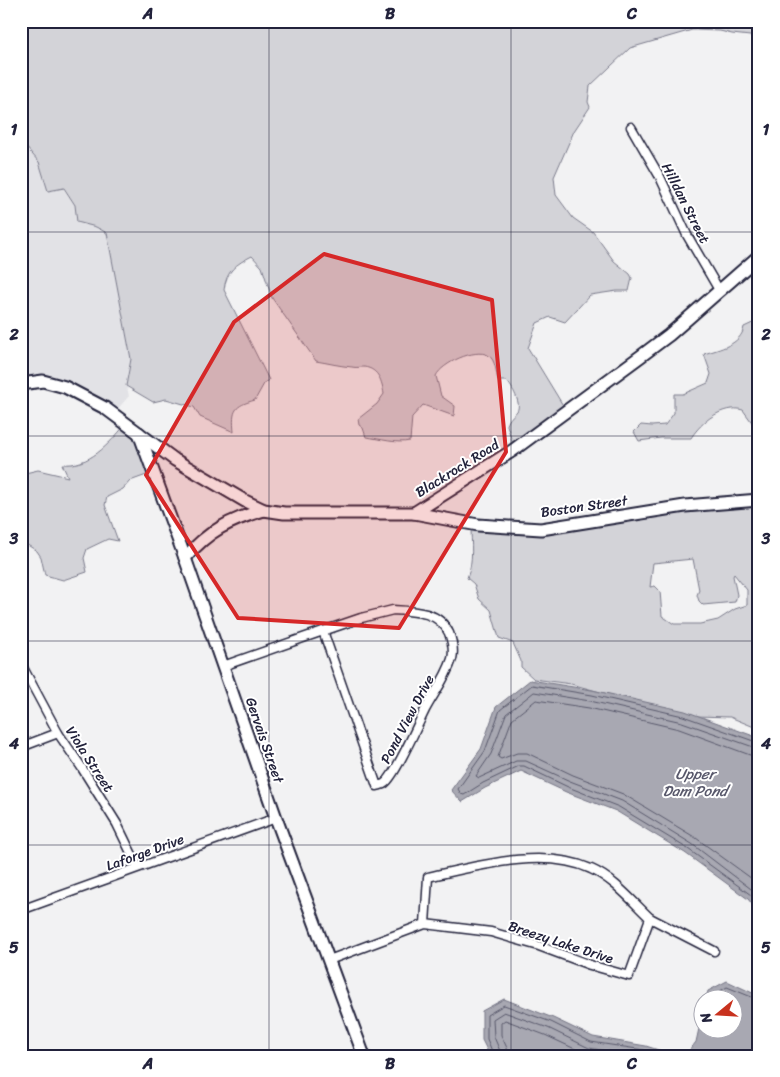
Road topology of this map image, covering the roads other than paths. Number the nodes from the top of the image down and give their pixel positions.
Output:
1 (631, 127) dead end
2 (759, 256) edge
3 (719, 290) junction
4 (21, 384) edge
5 (139, 433) junction
6 (759, 500) edge
7 (264, 510) junction
8 (414, 513) junction
9 (186, 558) junction
10 (323, 631) junction
11 (21, 664) edge
12 (224, 666) junction
13 (58, 733) junction
14 (21, 747) edge
15 (276, 818) junction
16 (138, 867) junction
17 (21, 910) edge
18 (650, 918) junction
19 (425, 924) junction
20 (714, 952) dead end
21 (329, 960) junction
22 (364, 1056) edge

1 - 3 street, Hilldan Street
2 - 3 street, Blackrock Road
3 - 8 street, Blackrock Road
4 - 5 street, Blackrock Road
5 - 7 street, Blackrock Road
5 - 9 street, Gervais Street
6 - 8 street, Boston Street
7 - 8 street, Blackrock Road
7 - 9 street
9 - 12 street, Gervais Street
10 - 10 street, Pond View Drive
10 - 12 street, Pond View Drive
11 - 13 street, Viola Street
12 - 15 street, Gervais Street
13 - 14 street
13 - 16 street, Viola Street
15 - 16 street, Laforge Drive
15 - 21 street, Gervais Street
16 - 17 street, Laforge Drive
18 - 19 street, Breezy Lake Drive
18 - 19 street
18 - 20 street
19 - 21 street, Breezy Lake Drive
21 - 22 street, Gervais Street

